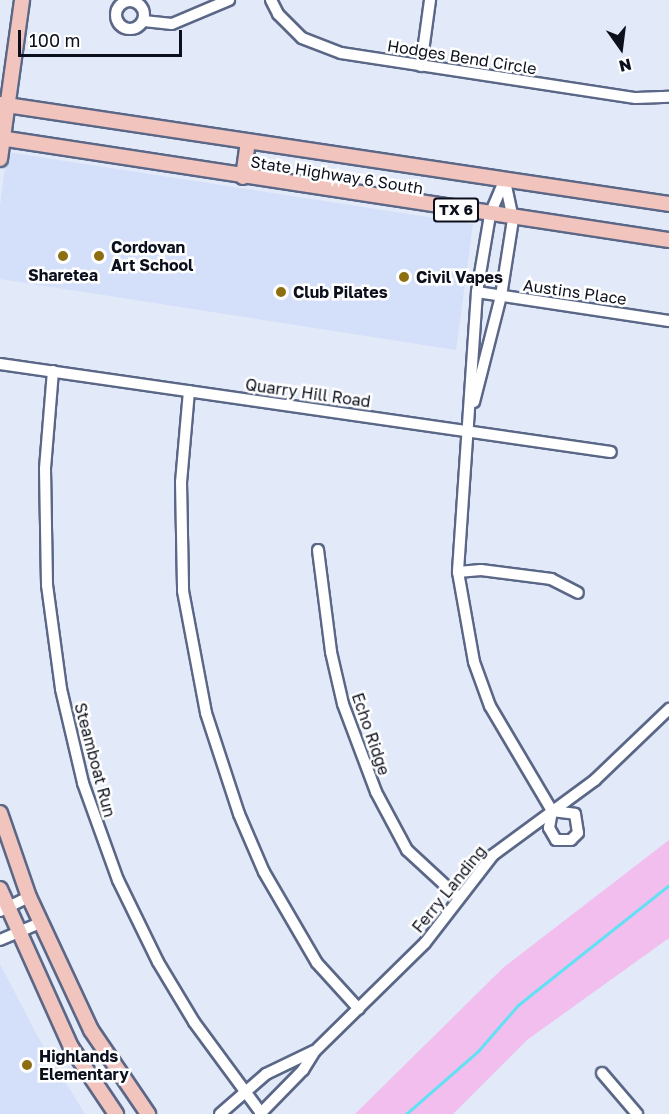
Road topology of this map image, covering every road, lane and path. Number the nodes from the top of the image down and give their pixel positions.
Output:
1 (22, 0) edge
2 (229, 0) edge
3 (271, 0) edge
4 (430, 0) edge
5 (144, 21) dead end
6 (421, 66) junction
7 (669, 97) edge
8 (4, 105) edge
9 (2, 139) edge
10 (248, 141) junction
11 (0, 159) edge
12 (243, 177) junction
13 (505, 179) junction
14 (669, 204) edge
15 (490, 215) junction
16 (513, 219) junction
17 (669, 240) edge
18 (477, 292) junction
19 (501, 296) junction
20 (669, 321) edge
21 (0, 364) edge
22 (53, 371) junction
23 (189, 391) junction
24 (467, 431) junction
25 (611, 452) dead end
26 (318, 550) dead end
27 (458, 572) junction
28 (578, 593) dead end
29 (669, 709) edge
30 (552, 811) junction
31 (0, 813) edge
32 (0, 889) edge
33 (29, 897) junction
34 (459, 898) junction
35 (3, 909) edge
36 (40, 923) junction
37 (16, 932) junction
38 (0, 940) edge
39 (359, 1009) junction
40 (315, 1051) junction
41 (602, 1073) dead end
42 (243, 1092) junction
43 (116, 1114) edge
44 (148, 1114) edge
45 (220, 1114) edge
46 (261, 1114) edge
47 (637, 1114) edge

1 - 8 main road
2 - 5 street
3 - 6 street, Hodges Bend Circle
4 - 6 street
6 - 7 street, Hodges Bend Circle
8 - 9 main road
8 - 10 main road, State Highway 6 South / TX 6
9 - 11 main road
9 - 12 main road, State Highway 6 South / TX 6
10 - 12 main road
10 - 13 main road, State Highway 6 South / TX 6
12 - 15 main road, State Highway 6 South / TX 6
13 - 14 main road, State Highway 6 South / TX 6
13 - 15 street
13 - 16 street
15 - 16 main road, State Highway 6 South / TX 6
15 - 18 street
16 - 17 main road, State Highway 6 South / TX 6
16 - 19 street
18 - 19 street, Austins Place
18 - 24 street
19 - 20 street, Austins Place
19 - 24 street
21 - 22 street, Quarry Hill Road
22 - 23 street, Quarry Hill Road
22 - 42 street, Steamboat Run
23 - 24 street, Quarry Hill Road
23 - 39 street
24 - 25 street, Quarry Hill Road
24 - 27 street
26 - 34 street, Echo Ridge
27 - 28 street
27 - 30 street
29 - 30 street, Ferry Landing
30 - 34 street, Ferry Landing
31 - 33 main road
32 - 35 main road
33 - 35 street
33 - 36 main road
34 - 39 street, Ferry Landing
35 - 37 main road
36 - 37 street
36 - 44 main road
37 - 38 street
37 - 43 main road
39 - 40 street, Ferry Landing
40 - 42 street, Ferry Landing
40 - 46 street, Ferry Landing
41 - 47 street
42 - 45 street, Ferry Landing
42 - 46 street, Steamboat Run

